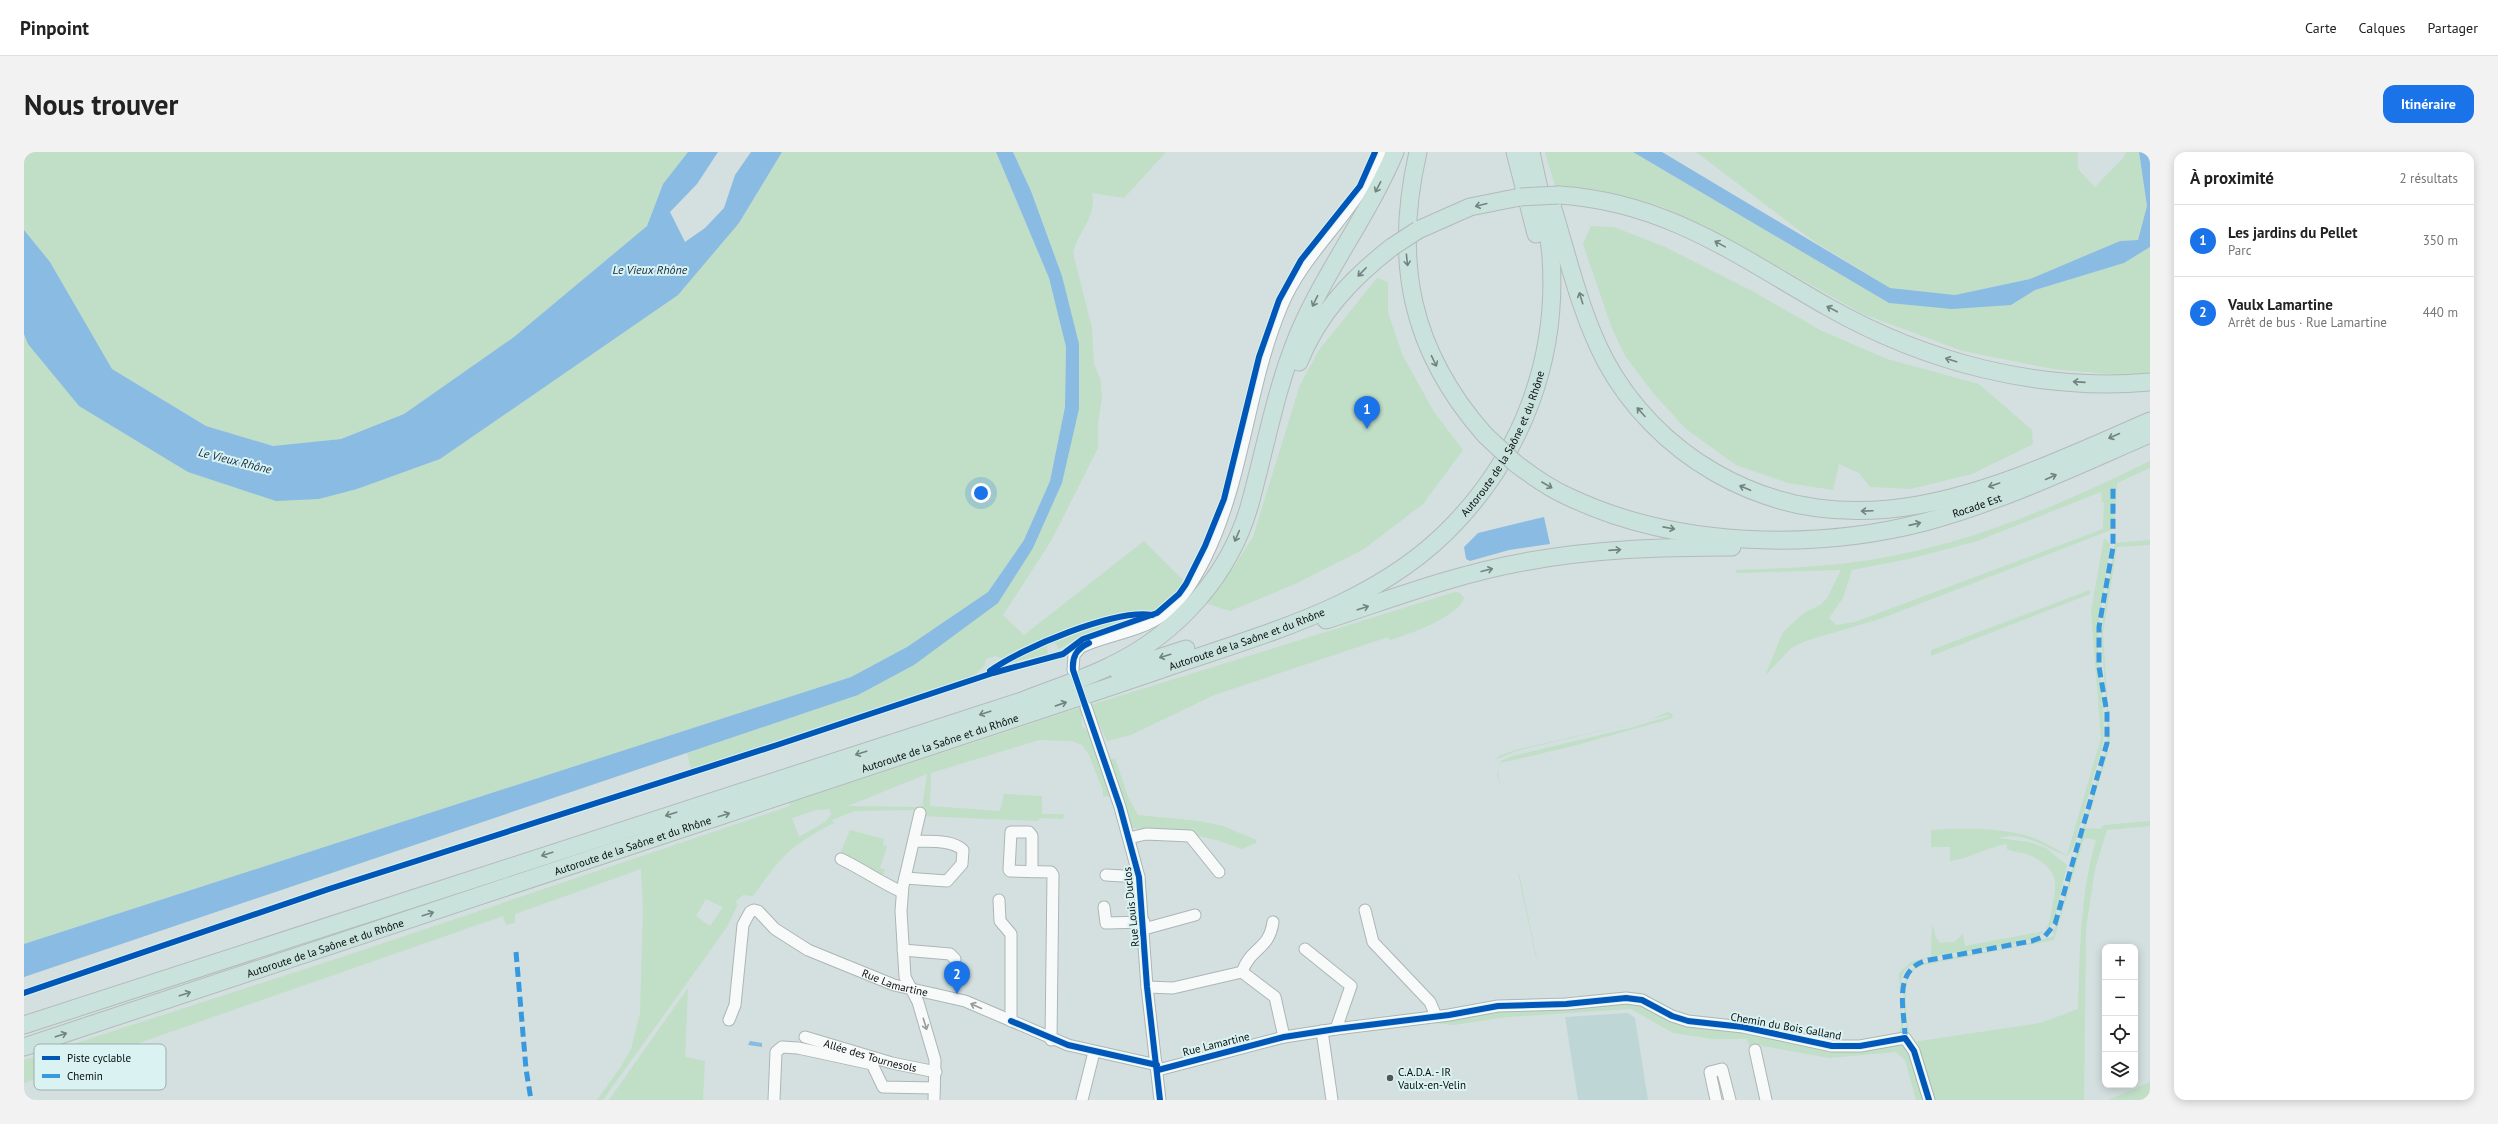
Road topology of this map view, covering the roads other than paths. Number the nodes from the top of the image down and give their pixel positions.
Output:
1 (1380, 152) edge
2 (1395, 152) edge
3 (1418, 152) edge
4 (1515, 152) edge
5 (1531, 152) edge
6 (1536, 152) edge
7 (2150, 382) edge
8 (1282, 394) junction
9 (2150, 421) edge
10 (2150, 434) edge
11 (1793, 539) junction
12 (1285, 627) junction
13 (1073, 670) dead end
14 (1022, 701) junction
15 (1086, 707) dead end
16 (920, 812) dead end
17 (1129, 838) junction
18 (914, 841) junction
19 (841, 859) dead end
20 (1032, 872) dead end
21 (1219, 872) dead end
22 (1106, 875) dead end
23 (1139, 877) junction
24 (904, 878) junction
25 (902, 892) junction
26 (999, 900) dead end
27 (1104, 907) dead end
28 (1365, 910) dead end
29 (1195, 915) dead end
30 (1273, 922) dead end
31 (1144, 926) junction
32 (1305, 949) dead end
33 (903, 950) junction
34 (955, 959) dead end
35 (1242, 972) junction
36 (1147, 987) junction
37 (910, 988) junction
38 (1436, 1016) junction
39 (728, 1020) dead end
40 (1011, 1021) junction
41 (24, 1025) edge
42 (1336, 1029) junction
43 (1322, 1031) junction
44 (805, 1037) dead end
45 (1284, 1037) junction
46 (1052, 1040) junction
47 (24, 1047) edge
48 (1755, 1050) dead end
49 (1094, 1052) junction
50 (1158, 1067) junction
51 (936, 1072) junction
52 (934, 1088) junction
53 (774, 1100) edge
54 (934, 1100) edge
55 (1082, 1100) edge
56 (1160, 1100) edge
57 (1332, 1100) edge
58 (1716, 1100) edge
59 (1730, 1100) edge
60 (1766, 1100) edge
61 (1929, 1100) edge

1 - 13 street
2 -> 8 highway
3 -> 11 highway, bridge
4 -> 14 highway
5 - 12 highway, Autoroute de la Saône et du Rhône
9 -> 6 highway
7 -> 8 highway, bridge
8 -> 14 highway, Autoroute de la Saône et du Rhône
11 -> 10 highway, Rocade Est
12 -> 11 highway
47 -> 12 highway, Autoroute de la Saône et du Rhône
14 -> 41 highway, Autoroute de la Saône et du Rhône
15 - 17 street, Rue Louis Duclos
16 - 18 street
17 - 21 street
17 - 23 street, Rue Louis Duclos
18 - 24 street
18 - 24 street
19 - 25 street
20 - 46 street
22 - 23 street
23 - 31 street, Rue Louis Duclos
24 - 25 street
25 - 33 street
26 - 40 street
27 - 31 street
28 - 38 street
29 - 31 street
30 - 35 street
31 - 36 street, Rue Louis Duclos
32 - 42 street
33 - 34 street
33 - 37 street
35 - 36 street
35 - 45 street
36 - 50 street, Rue Louis Duclos
37 - 39 street, Rue Lamartine
40 -> 37 street, Rue Lamartine
37 -> 51 street
38 - 42 street, Rue Lamartine
38 - 61 street, Chemin du Bois Galland
40 - 46 street, Rue Lamartine
42 - 43 street, Rue Lamartine
43 - 45 street, Rue Lamartine
43 - 57 street
44 - 51 street, Allée des Tournesols
45 - 50 street, Rue Lamartine
46 - 49 street, Rue Lamartine
48 - 60 street
49 - 50 street, Rue Lamartine
49 - 55 street
50 - 56 street, Rue Louis Duclos
51 - 52 street
52 - 53 street
52 - 54 street
58 - 59 street

